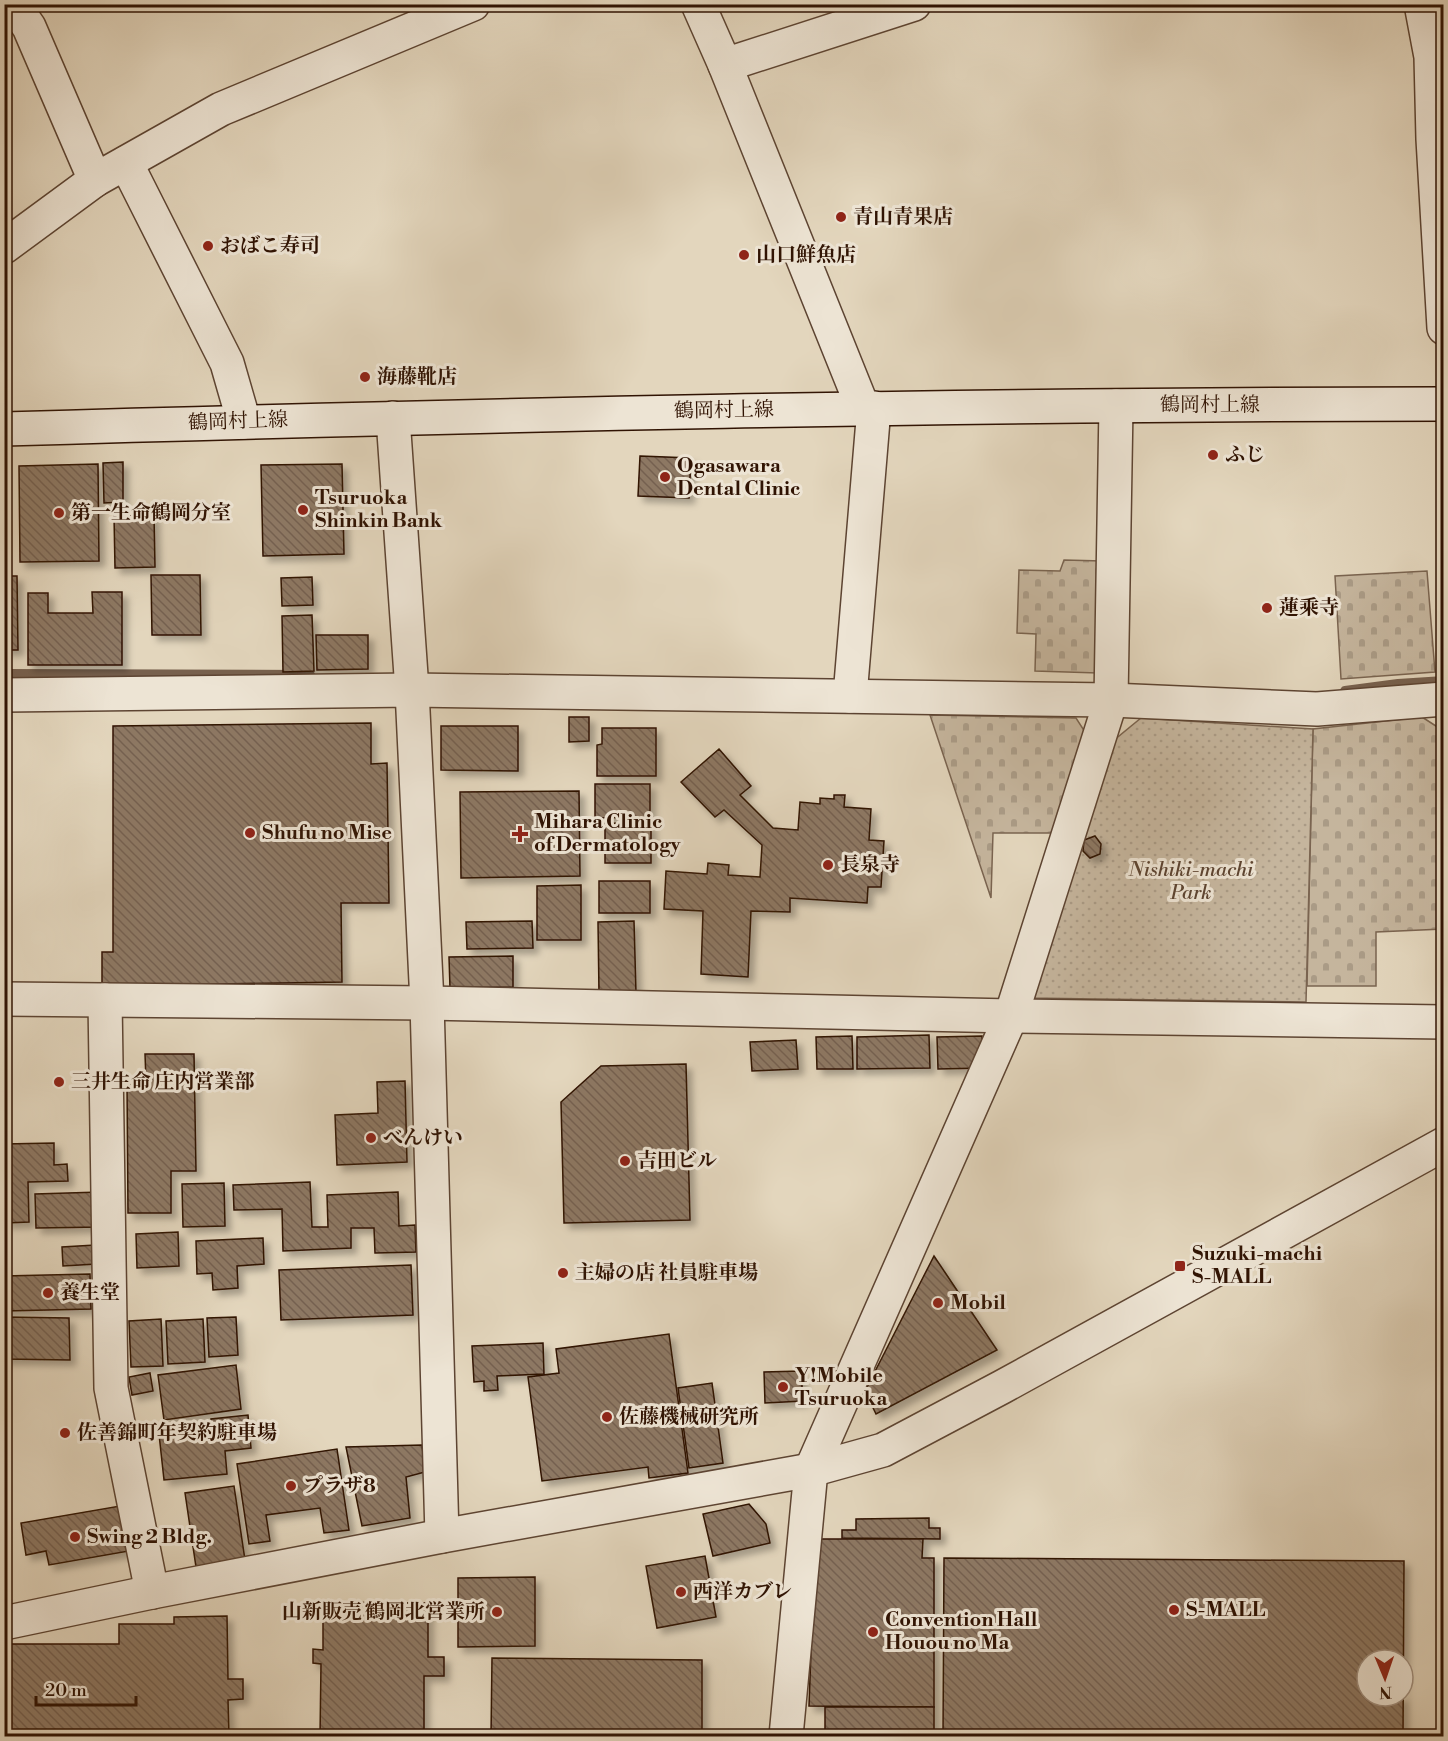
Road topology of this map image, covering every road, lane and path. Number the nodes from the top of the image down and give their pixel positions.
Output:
1 (13, 4) edge
2 (473, 4) edge
3 (698, 4) edge
4 (914, 4) edge
5 (1421, 4) edge
6 (725, 65) junction
7 (1438, 139) edge
8 (126, 163) junction
9 (95, 180) junction
10 (4, 247) edge
11 (1443, 328) edge
12 (1443, 404) edge
13 (1116, 406) junction
14 (869, 408) junction
15 (393, 418) junction
16 (244, 422) junction
17 (4, 429) edge
18 (412, 690) junction
19 (4, 695) edge
20 (850, 696) junction
21 (1443, 699) edge
22 (1112, 700) junction
23 (4, 999) edge
24 (105, 1000) junction
25 (427, 1003) junction
26 (1011, 1016) junction
27 (1443, 1022) edge
28 (1443, 1144) edge
29 (811, 1470) junction
30 (442, 1536) junction
31 (152, 1592) junction
32 (4, 1623) edge
33 (786, 1737) edge

1 - 9 street
2 - 8 street
3 - 6 street
4 - 6 street
5 - 7 street
6 - 14 street
7 - 11 street
8 - 9 street
8 - 16 street
9 - 10 street
12 - 13 street, 鶴岡村上線
13 - 14 street, 鶴岡村上線
13 - 22 street
14 - 15 street, 鶴岡村上線
14 - 20 street
15 - 16 street, 鶴岡村上線
15 - 18 street
16 - 17 street, 鶴岡村上線
18 - 19 street
18 - 20 street
18 - 25 street
20 - 22 street
21 - 22 street
22 - 26 street
23 - 24 street
24 - 25 street
24 - 31 street
25 - 26 street
25 - 30 street
26 - 27 street
26 - 29 street
28 - 29 street
29 - 30 street
29 - 33 street
30 - 31 street
31 - 32 street

